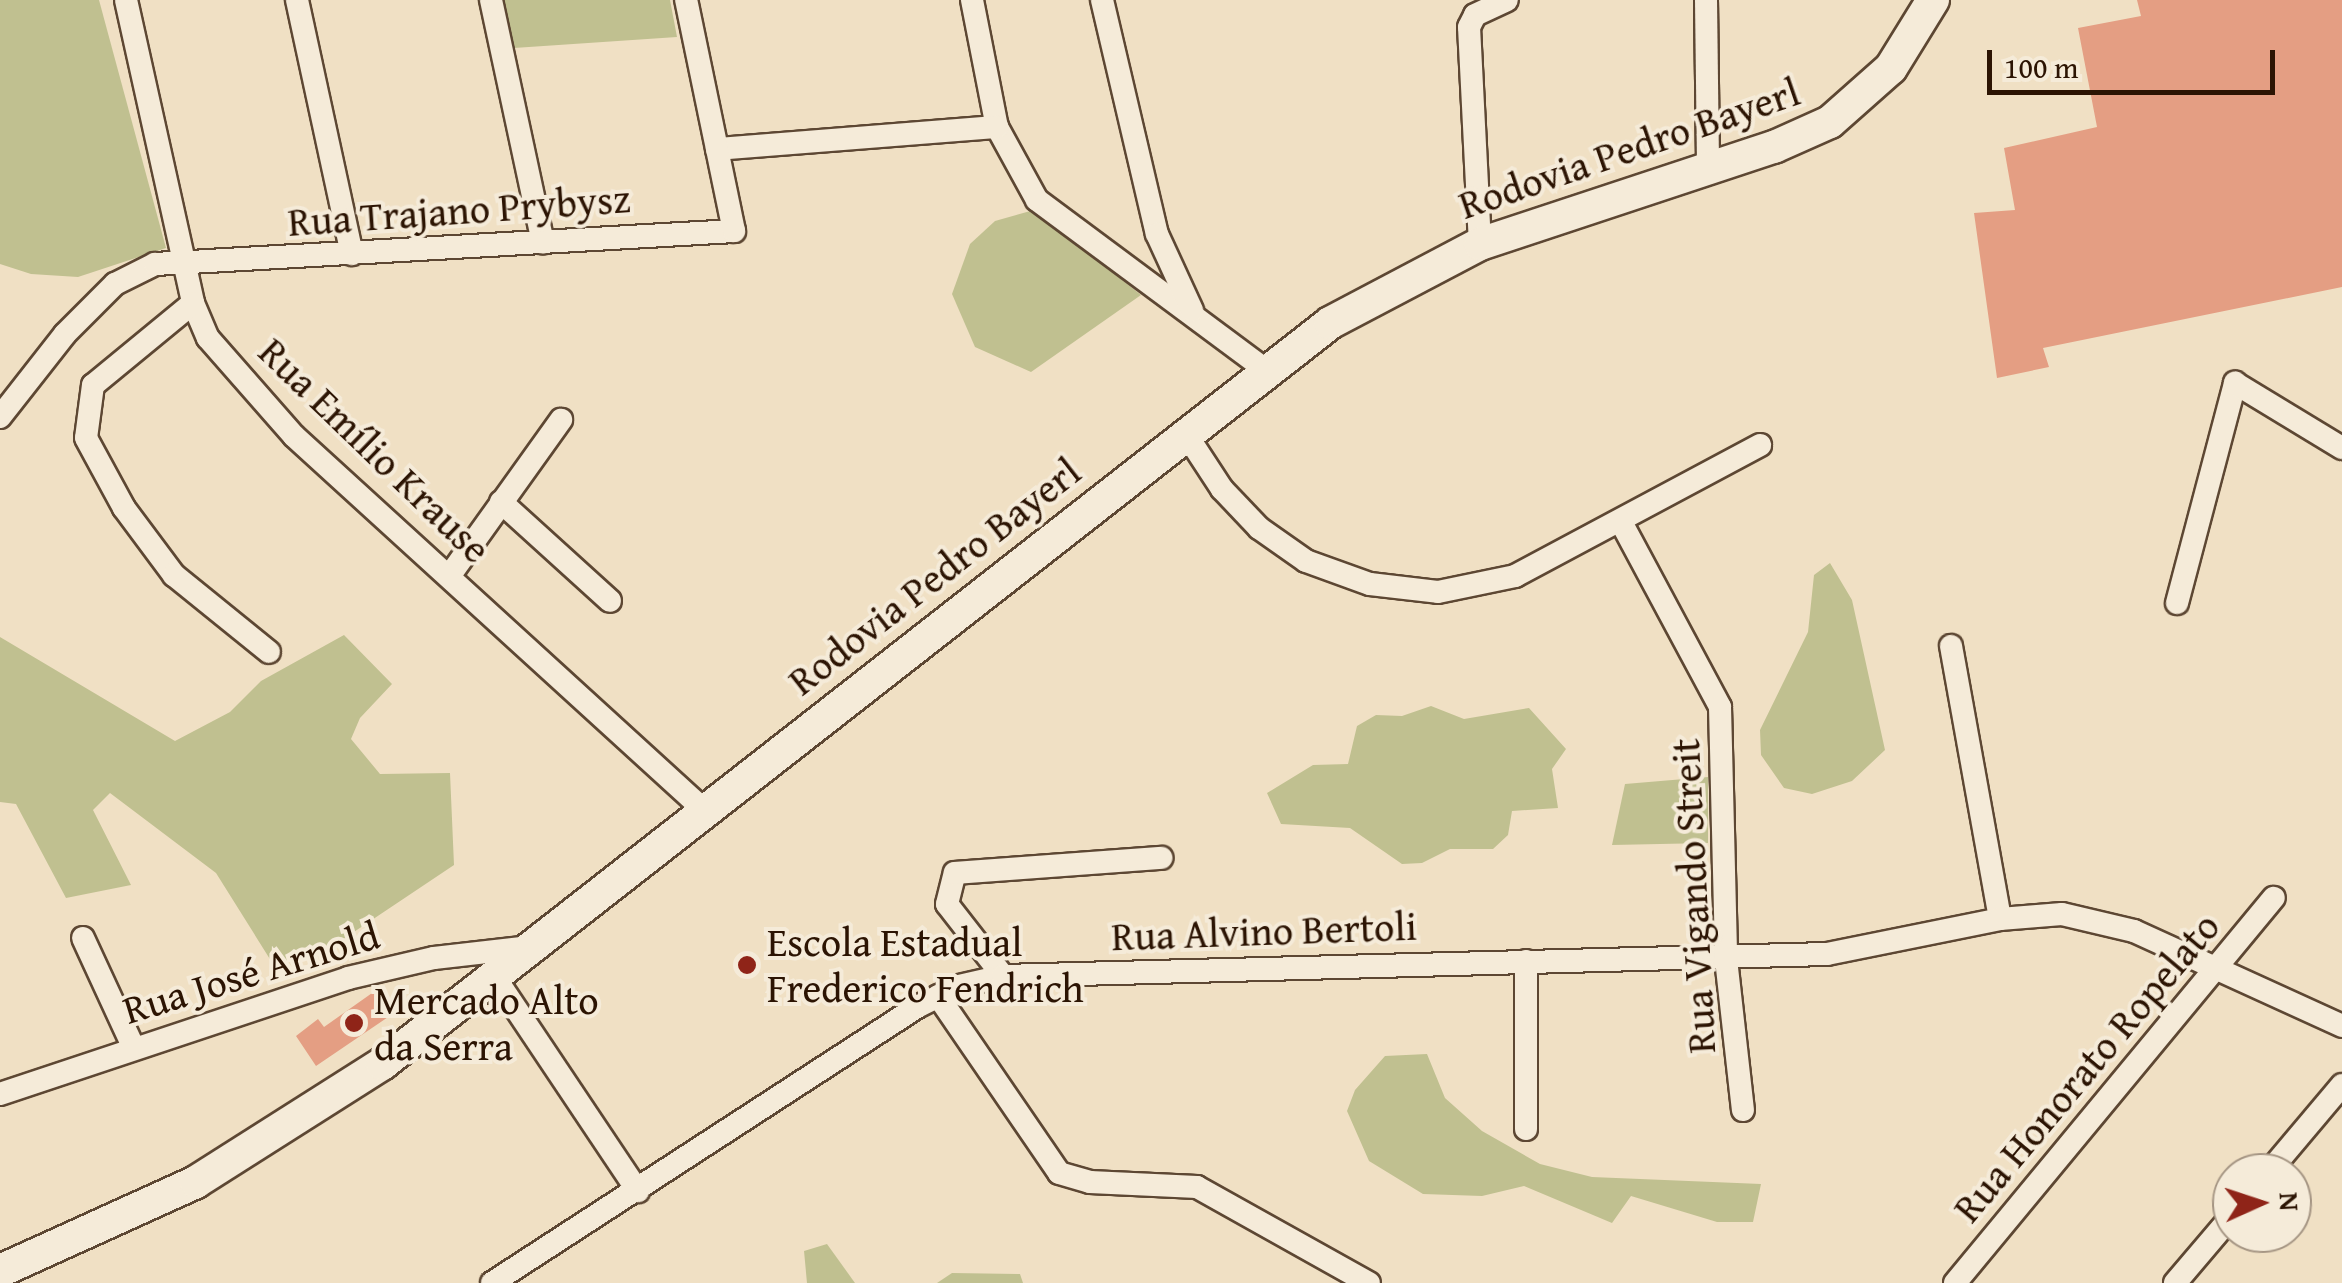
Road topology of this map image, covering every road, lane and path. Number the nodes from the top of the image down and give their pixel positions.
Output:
1 (126, 0) edge
2 (297, 0) edge
3 (491, 0) edge
4 (686, 0) edge
5 (972, 0) edge
6 (1102, 0) edge
7 (1508, 0) edge
8 (1706, 0) edge
9 (1933, 0) edge
10 (997, 127) junction
11 (718, 150) junction
12 (1708, 170) junction
13 (543, 242) junction
14 (1480, 244) junction
15 (352, 254) junction
16 (187, 264) junction
17 (193, 303) junction
18 (1193, 313) junction
19 (1266, 370) junction
20 (0, 417) edge
21 (560, 420) dead end
22 (1186, 434) junction
23 (1760, 445) dead end
24 (2342, 448) edge
25 (501, 502) junction
26 (1620, 522) junction
27 (450, 575) junction
28 (610, 601) dead end
29 (2178, 603) dead end
30 (1951, 646) dead end
31 (270, 652) dead end
32 (703, 810) junction
33 (1161, 858) dead end
34 (2274, 898) dead end
35 (2000, 919) junction
36 (83, 938) dead end
37 (530, 948) junction
38 (1726, 958) junction
39 (1526, 961) junction
40 (2216, 968) junction
41 (494, 976) junction
42 (1003, 976) junction
43 (938, 996) junction
44 (2342, 1026) edge
45 (133, 1046) junction
46 (2342, 1085) edge
47 (0, 1094) edge
48 (1743, 1110) dead end
49 (1526, 1129) dead end
50 (2285, 1153) edge
51 (638, 1191) junction
52 (2212, 1240) edge
53 (0, 1271) edge
54 (492, 1283) edge
55 (1369, 1283) edge
56 (1955, 1283) edge
57 (2176, 1283) edge

1 - 16 street, Rua Emílio Krause
2 - 15 street
3 - 13 street
4 - 11 street
5 - 10 street
6 - 18 street
7 - 14 street
8 - 12 street
9 - 12 main road, Rodovia Pedro Bayerl
10 - 11 street
10 - 18 street
11 - 13 street, Rua Trajano Prybysz
12 - 14 main road, Rodovia Pedro Bayerl
13 - 15 street, Rua Trajano Prybysz
14 - 19 main road, Rodovia Pedro Bayerl
15 - 16 street, Rua Trajano Prybysz
16 - 17 street, Rua Emílio Krause
16 - 20 street, Rua Trajano Prybysz
17 - 27 street, Rua Emílio Krause
17 - 31 street
18 - 19 street
19 - 22 main road, Rodovia Pedro Bayerl
21 - 25 street
22 - 26 street
22 - 32 main road, Rodovia Pedro Bayerl
23 - 26 street
24 - 29 street
25 - 27 street
25 - 28 street
26 - 38 street, Rua Vigando Streit
27 - 32 street, Rua Emílio Krause
30 - 35 street
32 - 37 main road, Rodovia Pedro Bayerl
33 - 42 street
34 - 40 street, Rua Honorato Ropelato
35 - 38 street, Rua Alvino Bertoli
35 - 40 street, Rua Alvino Bertoli
36 - 45 street
37 - 41 main road, Rodovia Pedro Bayerl
37 - 45 street, Rua José Arnold
38 - 39 street, Rua Alvino Bertoli
38 - 48 street, Rua Vigando Streit
39 - 42 street, Rua Alvino Bertoli
39 - 49 street
40 - 44 street, Rua Alvino Bertoli
40 - 56 street, Rua Honorato Ropelato
41 - 51 street
41 - 53 main road, Rodovia Pedro Bayerl
42 - 43 street, Rua Alvino Bertoli
43 - 51 street, Rua Alvino Bertoli
43 - 55 street
45 - 47 street, Rua José Arnold
46 - 50 street
51 - 54 street, Rua Alvino Bertoli
52 - 57 street

